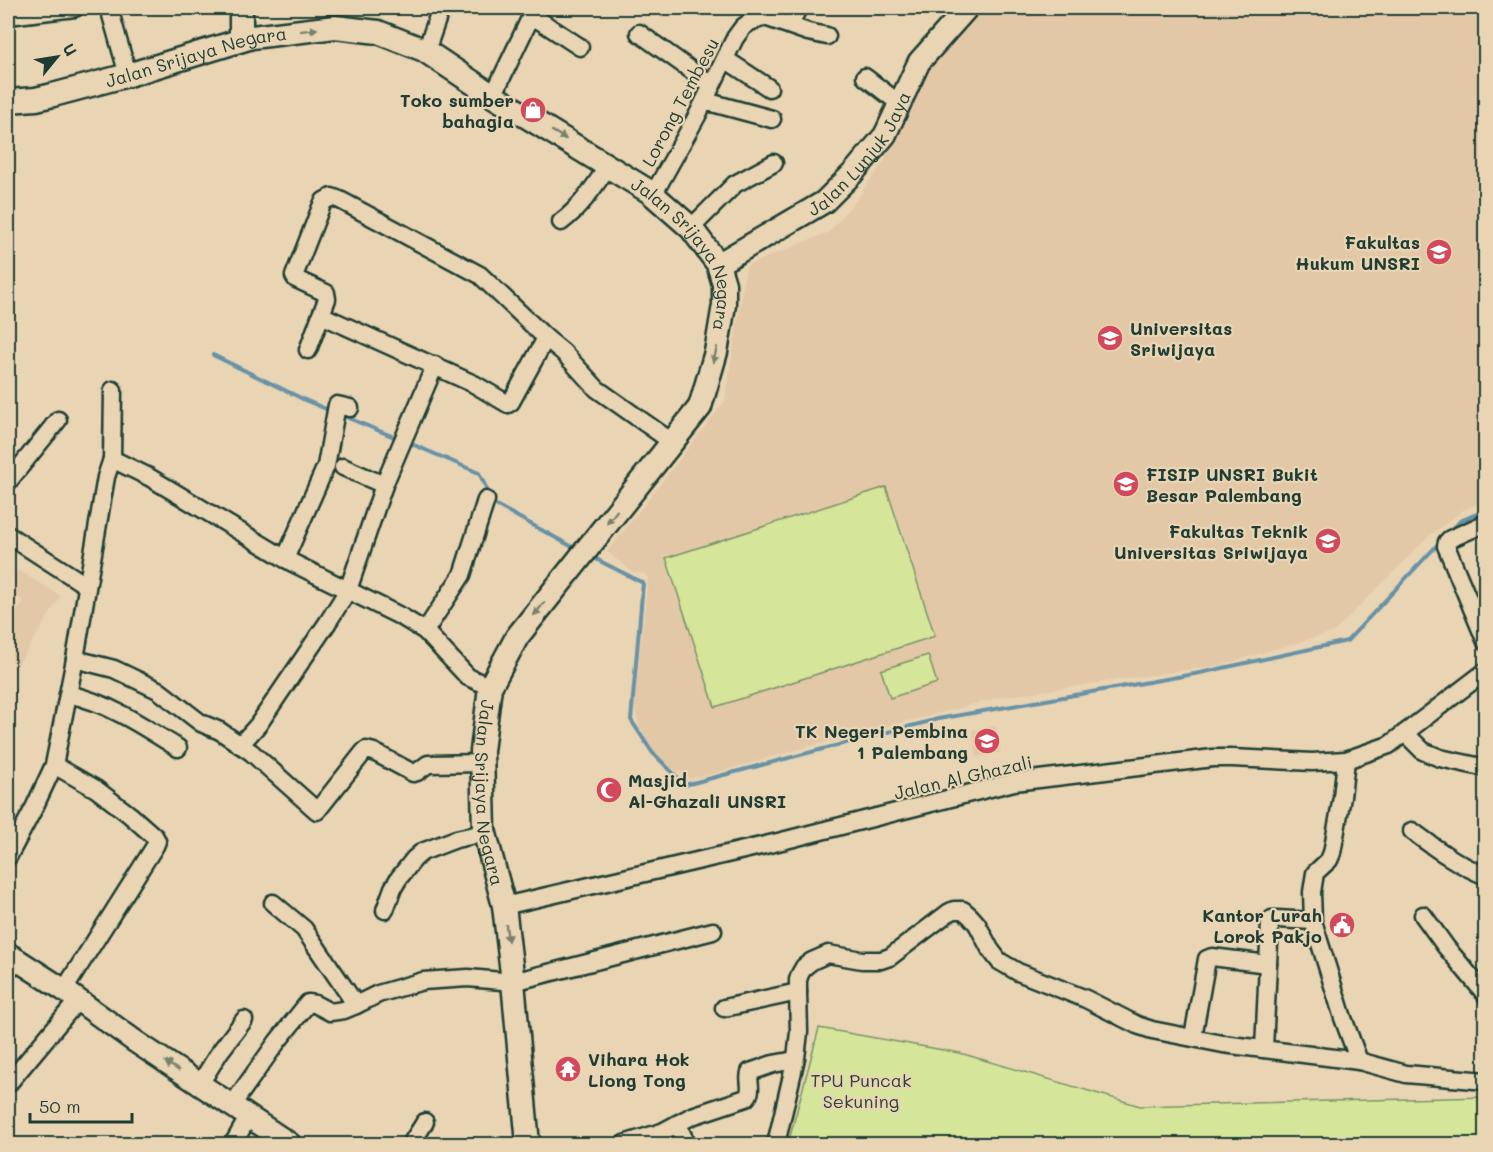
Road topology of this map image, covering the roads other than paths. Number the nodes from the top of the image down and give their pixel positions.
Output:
1 (75, 8) edge
2 (109, 8) edge
3 (241, 8) edge
4 (441, 8) edge
5 (798, 8) edge
6 (967, 8) edge
7 (533, 11) edge
8 (764, 12) edge
9 (8, 16) edge
10 (790, 25) junction
11 (639, 33) dead end
12 (827, 36) dead end
13 (241, 40) junction
14 (580, 47) dead end
15 (426, 51) junction
16 (725, 59) junction
17 (128, 75) junction
18 (865, 77) dead end
19 (712, 86) junction
20 (769, 88) dead end
21 (493, 96) junction
22 (8, 101) edge
23 (705, 101) junction
24 (900, 104) junction
25 (771, 119) dead end
26 (774, 162) dead end
27 (608, 166) junction
28 (652, 195) junction
29 (561, 222) dead end
30 (691, 228) junction
31 (718, 264) junction
32 (321, 315) junction
33 (546, 338) junction
34 (308, 350) dead end
35 (435, 366) junction
36 (113, 390) dead end
37 (350, 408) dead end
38 (58, 420) dead end
39 (672, 442) junction
40 (112, 459) junction
41 (343, 467) dead end
42 (8, 482) edge
43 (384, 485) junction
44 (486, 500) dead end
45 (1485, 523) edge
46 (8, 535) edge
47 (285, 559) junction
48 (87, 586) junction
49 (348, 591) junction
50 (426, 631) junction
51 (1485, 642) edge
52 (75, 659) junction
53 (1485, 671) edge
54 (490, 687) junction
55 (68, 694) junction
56 (1405, 733) junction
57 (240, 745) junction
58 (178, 748) dead end
59 (1346, 760) junction
60 (482, 763) junction
61 (54, 765) junction
62 (1485, 768) edge
63 (1412, 831) dead end
64 (484, 833) junction
65 (8, 857) edge
66 (1485, 876) edge
67 (273, 903) dead end
68 (504, 906) junction
69 (385, 910) dead end
70 (1424, 915) dead end
71 (1313, 921) junction
72 (712, 931) dead end
73 (8, 954) edge
74 (1268, 964) junction
75 (513, 981) junction
76 (798, 992) junction
77 (71, 995) junction
78 (1485, 995) edge
79 (356, 1005) junction
80 (724, 1008) dead end
81 (244, 1020) dead end
82 (1193, 1037) junction
83 (1264, 1049) junction
84 (795, 1060) junction
85 (1359, 1061) junction
86 (1485, 1082) edge
87 (8, 1084) edge
88 (200, 1084) junction
89 (241, 1111) junction
90 (425, 1122) dead end
91 (677, 1124) junction
92 (232, 1144) edge
93 (290, 1144) edge
94 (411, 1144) edge
95 (528, 1144) edge
96 (624, 1144) edge
97 (687, 1144) edge
98 (776, 1144) edge

1 - 9 street
2 - 17 street
3 - 13 main road
4 - 15 street
5 - 10 street
6 - 24 street, Jalan Lunjuk Jaya
7 - 14 street
7 - 21 street
8 - 10 street, Lorong Tembesu
8 - 16 street, Lorong Tembesu
10 - 12 street, Lorong Tembesu
11 - 19 street
13 -> 15 main road, Jalan Srijaya Negara
13 - 17 main road, Jalan Srijaya Negara
15 - 21 main road, Jalan Srijaya Negara
16 - 19 street, Lorong Tembesu
16 - 20 street
17 - 22 main road, Jalan Srijaya Negara
18 - 24 street
19 - 23 street, Lorong Tembesu
21 -> 27 main road, Jalan Srijaya Negara
23 - 25 street
23 - 28 street, Lorong Tembesu
24 - 31 street, Jalan Lunjuk Jaya
26 - 30 street
27 - 28 main road, Jalan Srijaya Negara
27 - 29 street
28 - 30 main road, Jalan Srijaya Negara
30 - 31 main road, Jalan Srijaya Negara
31 -> 39 main road, Jalan Srijaya Negara
32 - 33 street
32 - 34 street
32 - 35 street
33 - 35 street
33 - 39 street
35 - 43 street
36 - 40 street
37 - 47 street
38 - 42 street
39 -> 54 main road, Jalan Srijaya Negara
40 - 47 street
40 - 48 street
41 - 43 street
43 - 49 street
44 - 50 street
45 - 51 street
46 - 48 street
47 - 49 street
48 - 52 street
49 - 50 street
49 - 57 street
50 - 54 street
52 - 55 street
52 - 57 street
53 - 56 street, Jalan Al Ghazali
54 - 60 main road, Jalan Srijaya Negara
55 - 58 street
55 - 61 street
56 - 59 street, Jalan Al Ghazali
56 - 62 street
57 - 60 street
59 - 68 street, Jalan Al Ghazali
59 - 71 street
60 - 64 main road, Jalan Srijaya Negara
61 - 65 street
61 - 77 street
63 - 66 street
64 - 68 main road, Jalan Srijaya Negara
64 - 69 street
67 - 79 street
68 -> 75 main road, Jalan Srijaya Negara
70 - 78 street
71 - 74 street
71 - 85 street
72 - 75 street
73 - 77 street
74 - 82 street
74 - 83 street
75 - 79 street
75 - 95 main road, Jalan Srijaya Negara
76 - 80 street
76 - 82 street
76 - 84 street
77 - 87 street
88 -> 77 street
79 - 89 street
81 - 88 street
82 - 83 street
83 - 85 street
84 - 91 street
84 - 98 street
85 - 86 street
88 - 89 street
89 - 92 street
89 - 93 street
90 - 94 street
91 - 96 street
91 - 97 street

